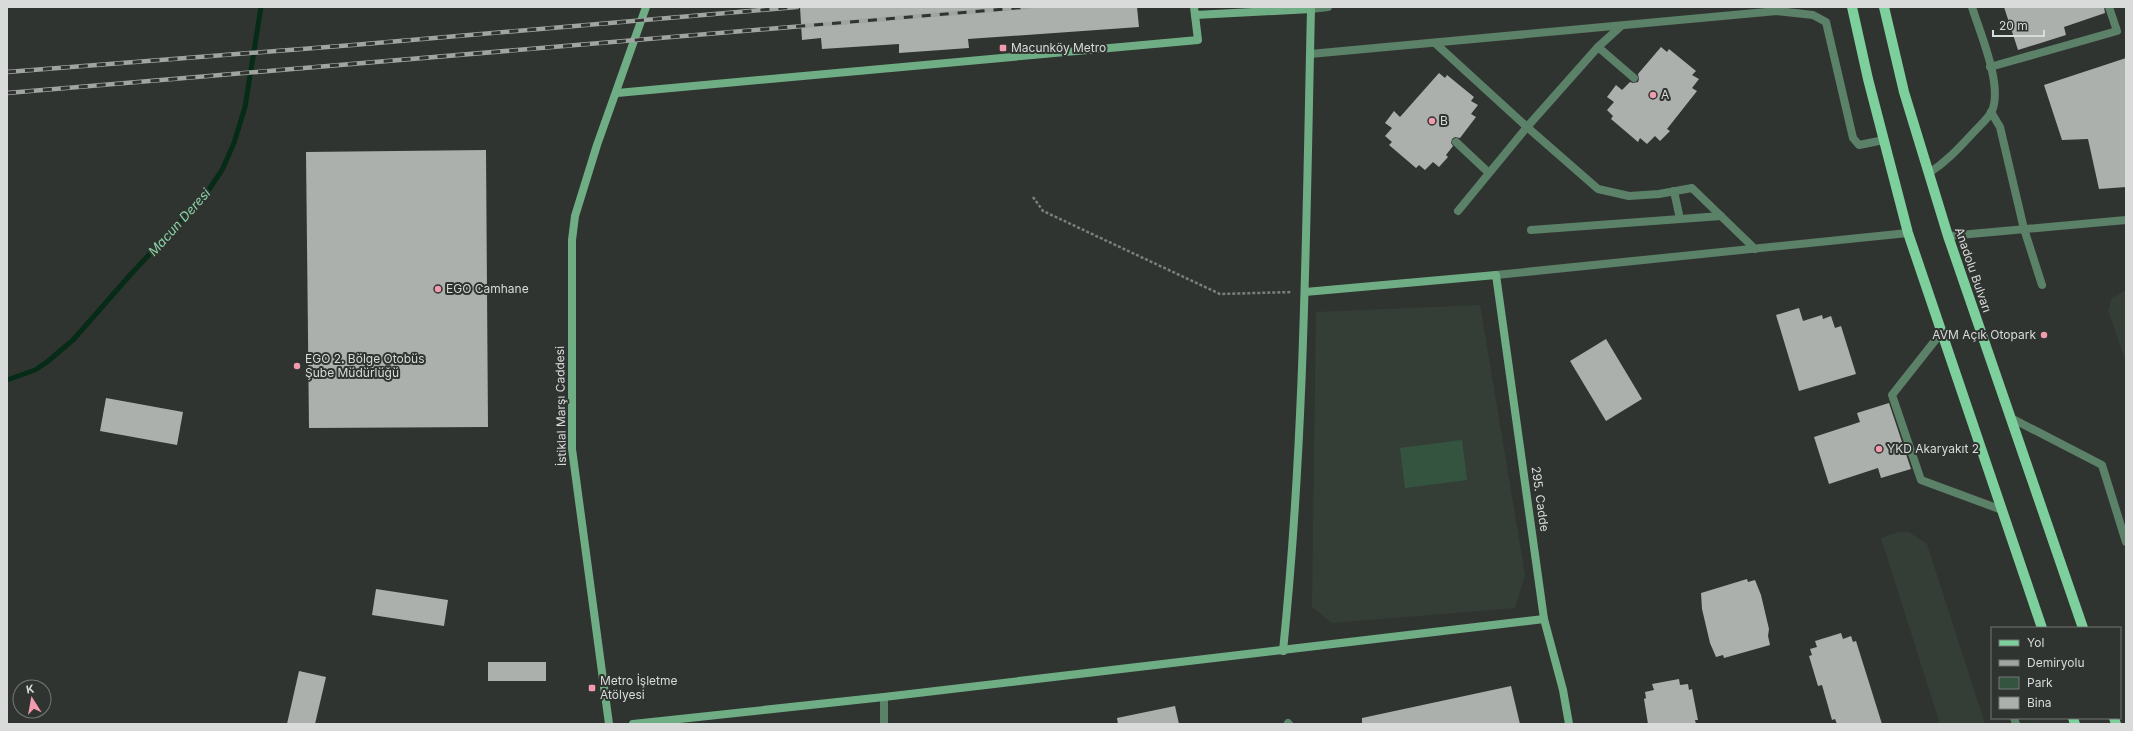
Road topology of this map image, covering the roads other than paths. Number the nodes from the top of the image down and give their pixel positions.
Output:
1 (646, 7) edge
2 (1328, 7) edge
3 (1852, 7) edge
4 (1884, 7) edge
5 (1972, 7) edge
6 (2109, 7) edge
7 (1311, 9) junction
8 (1195, 11) edge
9 (1621, 26) junction
10 (1435, 43) junction
11 (1598, 47) junction
12 (1310, 54) junction
13 (1990, 67) junction
14 (1634, 78) dead end
15 (616, 93) junction
16 (1991, 112) junction
17 (1527, 127) junction
18 (1884, 140) junction
19 (1456, 142) dead end
20 (1489, 173) junction
21 (1929, 173) junction
22 (1674, 191) junction
23 (1458, 211) dead end
24 (1721, 216) junction
25 (1680, 219) junction
26 (2126, 220) edge
27 (2024, 229) junction
28 (1530, 230) dead end
29 (1908, 233) junction
30 (1948, 236) junction
31 (1755, 249) junction
32 (1496, 276) junction
33 (2042, 285) dead end
34 (1305, 292) junction
35 (1941, 333) junction
36 (2010, 418) junction
37 (2002, 510) junction
38 (2126, 542) edge
39 (1544, 619) junction
40 (2039, 626) edge
41 (2083, 627) edge
42 (1283, 651) junction
43 (884, 697) junction
44 (608, 724) edge
45 (633, 724) edge
46 (884, 724) edge
47 (1569, 724) edge

1 - 15 street, İstiklal Marşı Caddesi
2 - 7 street
3 - 18 main road
4 - 21 main road, Anadolu Bulvarı
5 - 13 street
6 - 13 street
7 - 8 street
7 - 12 street
8 - 15 street
9 - 10 street
9 - 11 street
9 - 18 street
10 - 12 street
10 - 17 street
11 - 14 street
11 - 17 street
12 - 34 street
13 - 16 street
15 - 44 street, İstiklal Marşı Caddesi
16 - 21 street
16 - 27 street
17 - 20 street
17 - 22 street
18 - 29 main road
19 - 20 street
20 - 23 street
21 - 30 main road, Anadolu Bulvarı
22 - 24 street
22 - 25 street
24 - 25 street
24 - 31 street
25 - 28 street
26 - 27 street
27 - 30 street
27 - 33 street
29 - 31 street
29 - 35 main road
30 - 36 main road, Anadolu Bulvarı
31 - 32 street
32 - 34 street
32 - 39 street, 295. Cadde
34 - 42 street
35 - 37 main road
35 - 37 street
36 - 38 street
36 - 41 main road, Anadolu Bulvarı
37 - 40 main road
39 - 42 street
39 - 47 street, 295. Cadde
42 - 43 street
43 - 45 street
43 - 46 street

